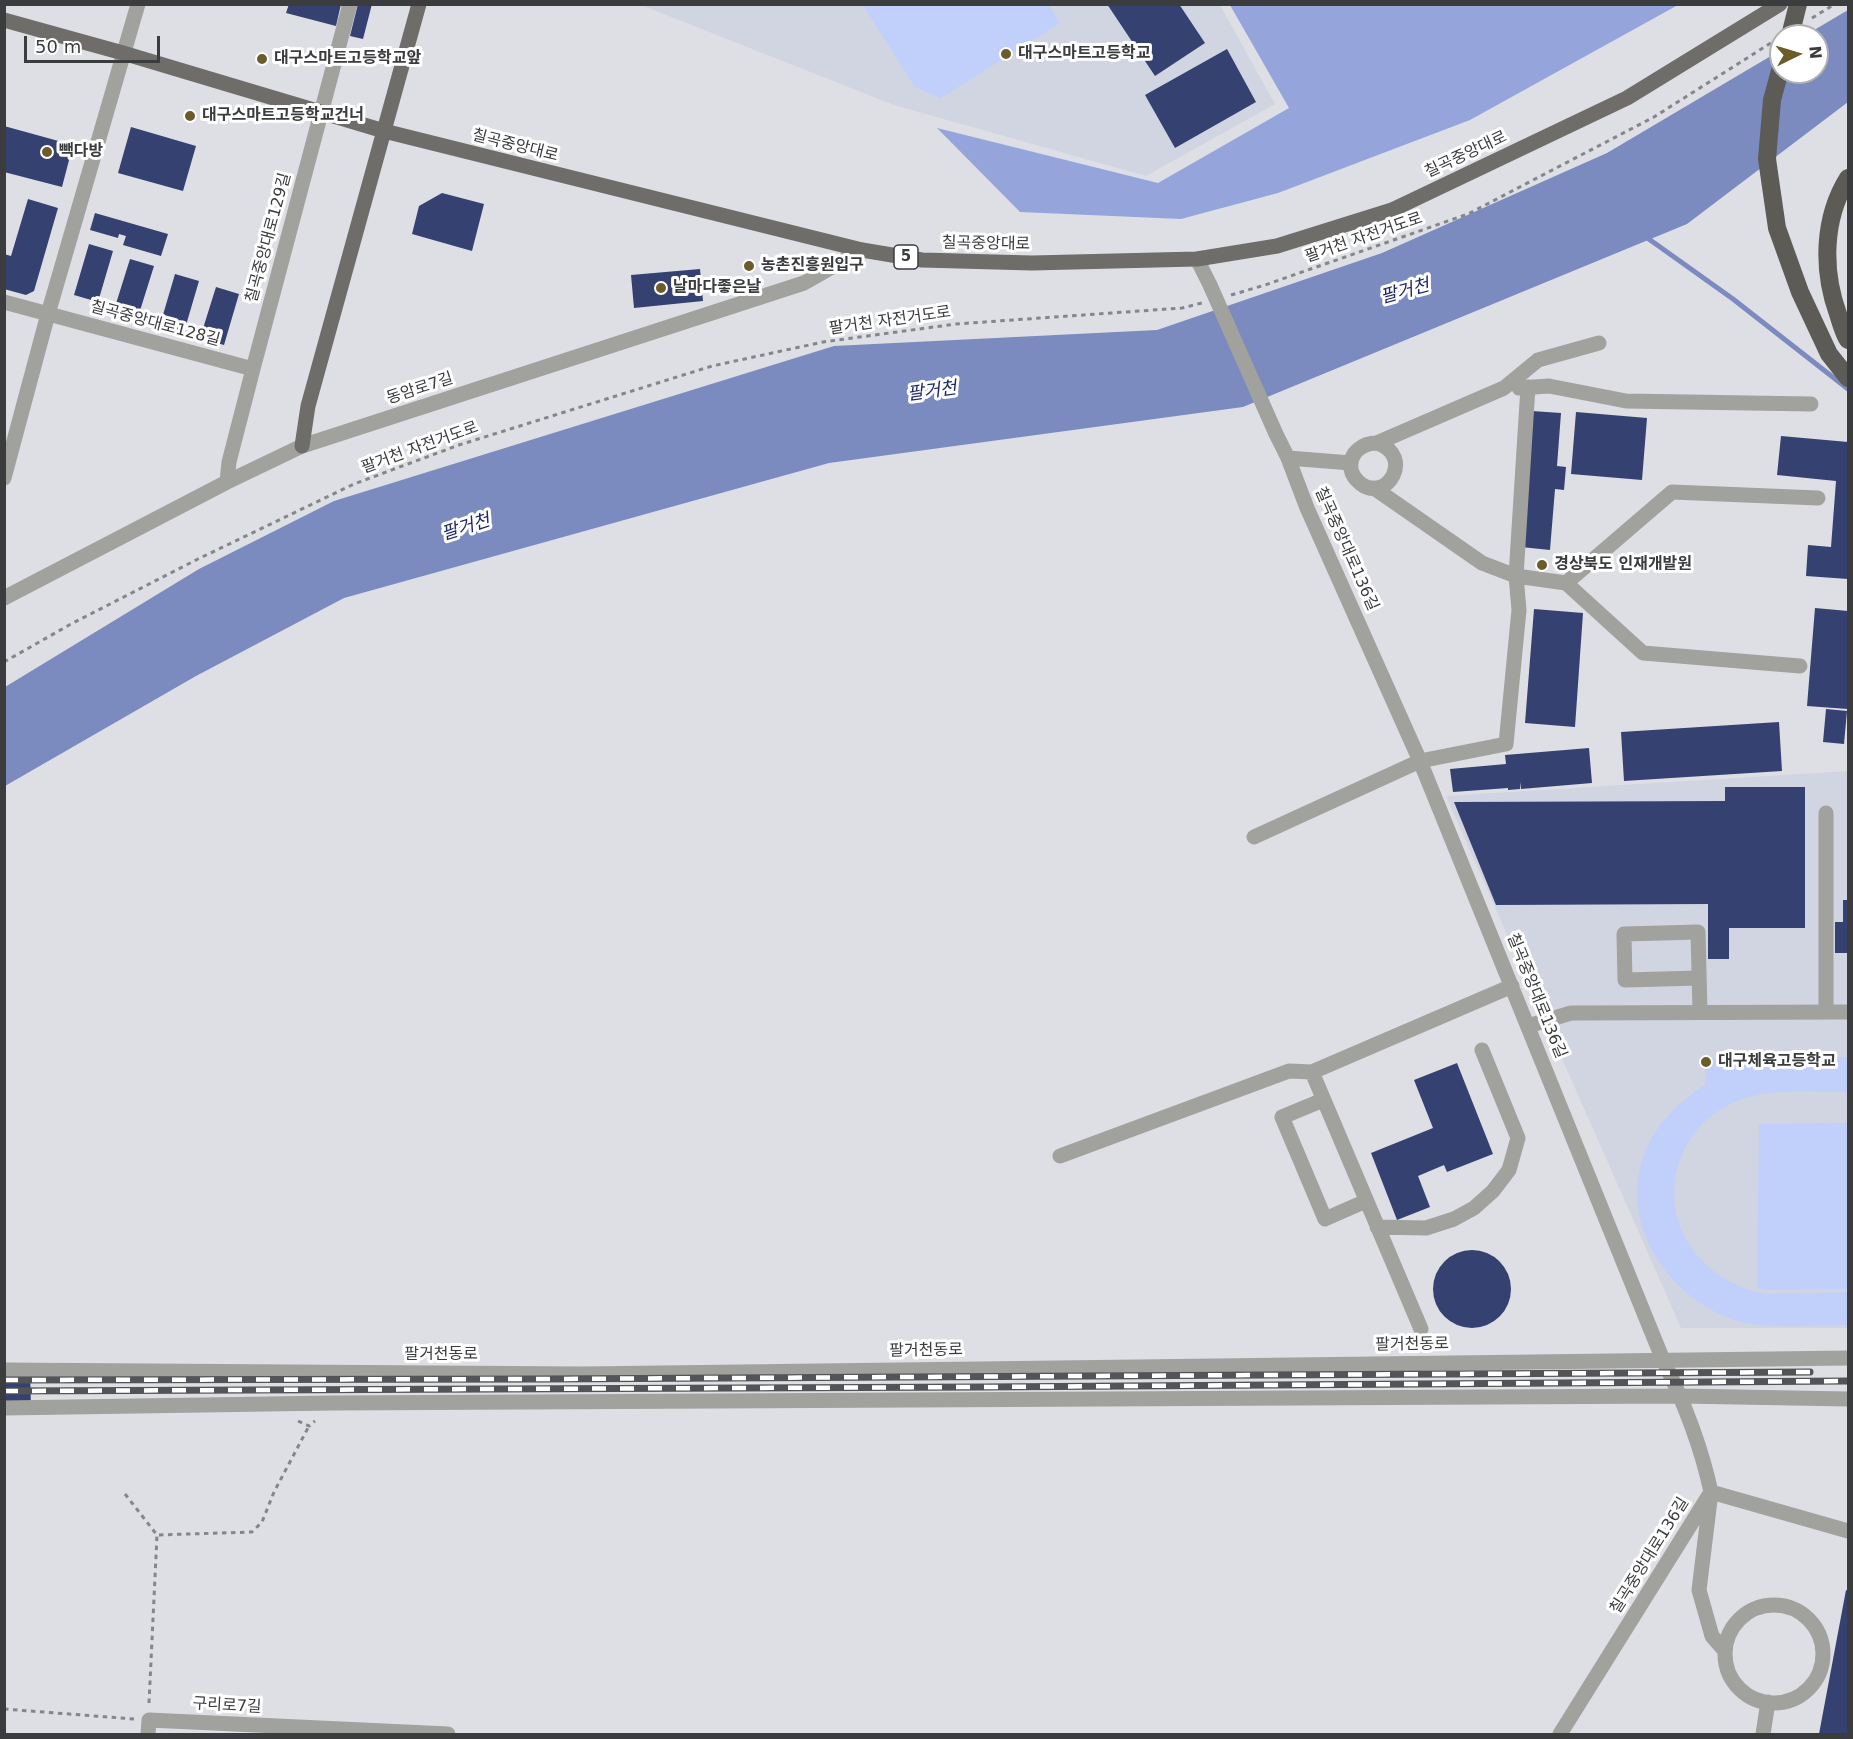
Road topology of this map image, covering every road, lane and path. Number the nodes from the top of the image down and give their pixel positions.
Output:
1 (138, 4) edge
2 (350, 4) edge
3 (419, 4) edge
4 (1780, 4) edge
5 (1798, 4) edge
6 (4, 20) edge
7 (1793, 24) edge
8 (1769, 45) edge
9 (123, 53) junction
10 (1776, 84) edge
11 (321, 112) junction
12 (384, 131) junction
13 (1848, 178) edge
14 (862, 250) junction
15 (1197, 259) junction
16 (1223, 297) dead end
17 (4, 302) edge
18 (1203, 302) dead end
19 (48, 314) junction
20 (1848, 340) edge
21 (1599, 344) dead end
22 (253, 369) junction
23 (1848, 378) edge
24 (1528, 387) junction
25 (1504, 388) junction
26 (1811, 404) dead end
27 (1377, 443) junction
28 (302, 446) junction
29 (1288, 458) junction
30 (1351, 463) junction
31 (4, 478) edge
32 (227, 482) junction
33 (1374, 488) junction
34 (1818, 498) dead end
35 (1516, 576) junction
36 (1566, 583) junction
37 (4, 598) edge
38 (4, 662) edge
39 (1800, 666) dead end
40 (1420, 761) junction
41 (1826, 813) dead end
42 (1254, 837) dead end
43 (1699, 978) junction
44 (1512, 986) junction
45 (1700, 1012) junction
46 (1826, 1012) junction
47 (1848, 1012) edge
48 (1528, 1026) junction
49 (1482, 1050) dead end
50 (1312, 1072) junction
51 (1323, 1100) junction
52 (1060, 1156) dead end
53 (1366, 1201) junction
54 (1377, 1227) junction
55 (1421, 1329) dead end
56 (1848, 1358) edge
57 (1663, 1360) junction
58 (4, 1370) edge
59 (1681, 1396) junction
60 (1848, 1398) edge
61 (4, 1407) edge
62 (309, 1426) dead end
63 (1711, 1492) junction
64 (125, 1494) dead end
65 (1848, 1531) edge
66 (158, 1535) junction
67 (1725, 1651) junction
68 (1768, 1702) junction
69 (4, 1709) edge
70 (148, 1727) edge
71 (448, 1734) edge
72 (1560, 1734) edge
73 (1763, 1734) edge

1 - 9 street
2 - 11 street, 칠곡중앙대로129길
3 - 12 main road
4 - 15 main road, 칠곡중앙대로 / 5
5 - 7 highway, bridge
6 - 9 main road, 칠곡중앙대로 / 5
8 - 16 path, 팔거천 자전거도로
9 - 11 main road, 칠곡중앙대로 / 5
9 - 19 street
10 - 23 highway
11 - 12 main road, 칠곡중앙대로 / 5
11 - 22 street, 칠곡중앙대로129길
12 - 14 main road, 칠곡중앙대로 / 5
12 - 28 main road
13 - 20 highway
14 - 15 main road, 칠곡중앙대로 / 5
14 - 28 street, 동암로7길
15 - 29 street, 칠곡중앙대로136길, bridge
17 - 19 street, 칠곡중앙대로128길
18 - 38 path, 팔거천 자전거도로
19 - 22 street, 칠곡중앙대로128길
19 - 31 street
21 - 25 street
22 - 32 street, 칠곡중앙대로129길
24 - 25 street
24 - 26 street
24 - 35 street
25 - 27 street
27 - 30 street
27 - 33 street
28 - 32 street, 동암로7길
29 - 30 street
29 - 40 street, 칠곡중앙대로136길
30 - 33 street
32 - 37 street, 동암로7길
33 - 35 street
34 - 36 street
35 - 36 street
35 - 40 street
36 - 39 street
40 - 42 street
40 - 44 street, 칠곡중앙대로136길
41 - 46 street
43 - 43 street
43 - 45 street
44 - 48 street, 칠곡중앙대로136길
44 - 50 street
45 - 46 street
45 - 48 street
46 - 47 street
48 - 57 street, 칠곡중앙대로136길
49 - 54 street
50 - 51 street
50 - 52 street
51 - 53 street
51 - 53 street
53 - 54 street
54 - 55 street
56 - 57 street, 팔거천동로
57 - 58 street, 팔거천동로
57 - 59 street, 칠곡중앙대로136길
59 - 60 street
59 - 61 street
59 - 63 street, 칠곡중앙대로136길
62 - 66 path
63 - 65 street
63 - 67 street
63 - 72 street, 칠곡중앙대로136길
64 - 66 path
66 - 70 path
67 - 68 street
67 - 68 street
68 - 73 street
69 - 70 path
70 - 71 street, 구리로7길

